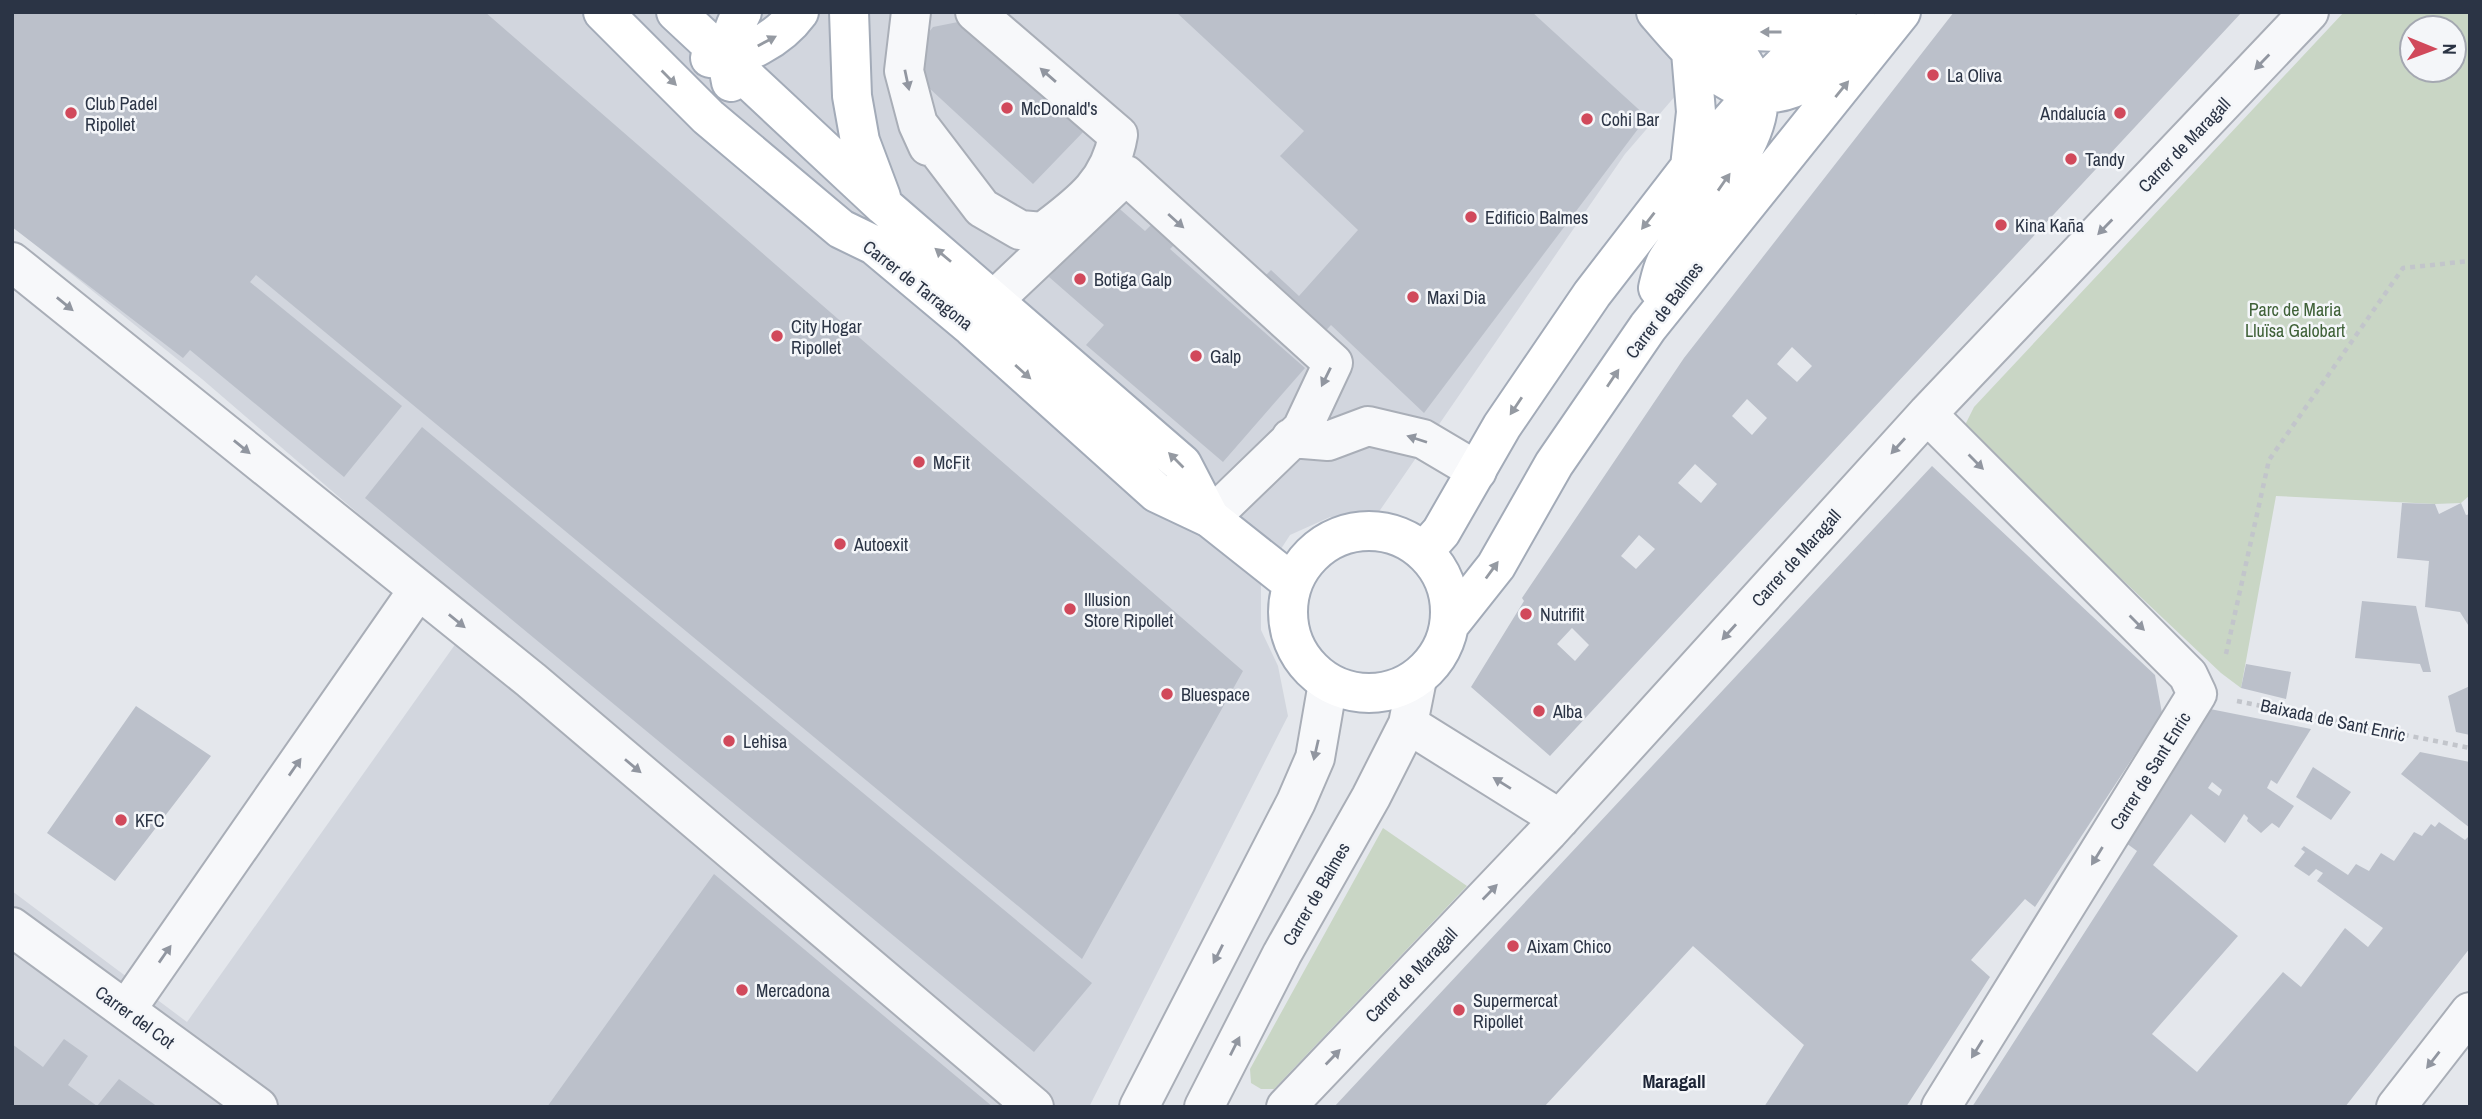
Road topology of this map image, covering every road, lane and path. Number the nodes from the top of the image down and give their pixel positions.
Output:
1 (603, 12) edge
2 (630, 12) edge
3 (676, 12) edge
4 (742, 12) edge
5 (799, 12) edge
6 (849, 12) edge
7 (911, 12) edge
8 (975, 12) edge
9 (1656, 12) edge
10 (1885, 12) edge
11 (1901, 12) edge
12 (2309, 12) edge
13 (1831, 19) edge
14 (1700, 30) edge
15 (727, 59) junction
16 (1758, 91) junction
17 (918, 124) junction
18 (1690, 167) junction
19 (884, 206) junction
20 (874, 245) junction
21 (1040, 257) junction
22 (2470, 261) edge
23 (12, 262) edge
24 (983, 313) junction
25 (1648, 327) junction
26 (1927, 414) junction
27 (1292, 438) junction
28 (1477, 471) junction
29 (1210, 518) junction
30 (1424, 551) junction
31 (1292, 583) junction
32 (418, 590) junction
33 (1450, 624) junction
34 (1417, 679) junction
35 (1328, 682) junction
36 (2197, 694) junction
37 (1408, 724) junction
38 (2470, 748) edge
39 (1560, 819) junction
40 (12, 927) edge
41 (126, 1010) junction
42 (2470, 1012) edge
43 (258, 1107) edge
44 (1034, 1107) edge
45 (1139, 1107) edge
46 (1205, 1107) edge
47 (1286, 1107) edge
48 (1941, 1107) edge
49 (2396, 1107) edge

1 -> 20 main road, Carrer de Tarragona
2 - 15 main road
3 - 15 main road, Carrer de Tarragona
4 - 15 main road
15 -> 5 main road
6 - 19 main road
7 -> 17 street
17 -> 8 street
9 - 14 main road
10 - 16 main road
25 -> 11 main road, Carrer de Balmes
12 -> 26 street, Carrer de Maragall
13 -> 14 main road
13 - 16 main road
14 - 16 main road
14 - 18 main road
15 - 19 main road, Carrer de Tarragona
15 - 20 main road
16 - 18 main road
25 -> 16 main road
17 - 21 street
18 -> 28 main road
24 -> 19 main road, Carrer de Tarragona
20 - 24 main road, Carrer de Tarragona
21 - 24 street
21 -> 27 street
22 - 36 path
23 -> 32 street
24 - 29 main road, Carrer de Tarragona
33 -> 25 main road, Carrer de Balmes
26 -> 36 street, Carrer de Sant Enric
26 -> 39 street, Carrer de Maragall
28 -> 27 street
27 - 29 street
28 - 30 main road
29 - 31 main road, Carrer de Tarragona
30 - 31 main road
30 - 33 main road
31 - 35 main road
41 -> 32 street
32 -> 44 street
33 - 34 main road
34 - 35 main road
34 - 37 street, Carrer de Balmes
35 -> 45 street
36 - 38 path, Baixada de Sant Enric
36 -> 48 street, Carrer de Sant Enric
39 -> 37 street
46 -> 37 street, Carrer de Balmes
47 -> 39 street, Carrer de Maragall
40 - 41 street, Carrer del Cot
41 - 43 street, Carrer del Cot
42 -> 49 street

